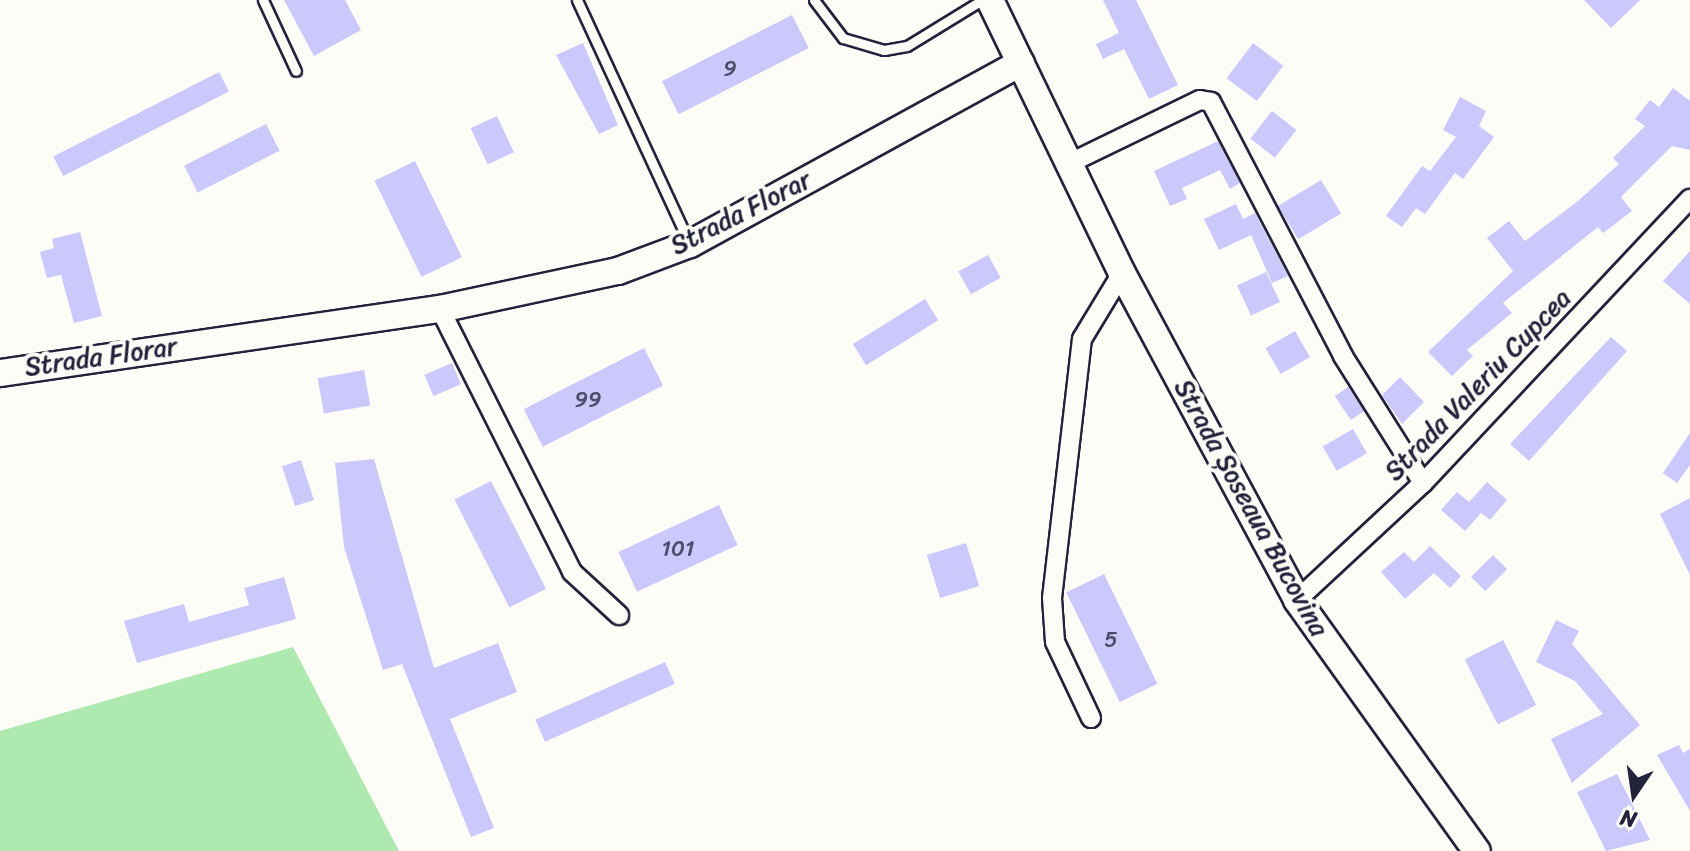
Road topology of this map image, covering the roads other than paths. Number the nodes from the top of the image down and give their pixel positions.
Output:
1 (263, 0) edge
2 (577, 0) edge
3 (814, 0) edge
4 (982, 0) edge
5 (990, 0) edge
6 (1021, 63) junction
7 (296, 71) dead end
8 (1070, 163) junction
9 (1690, 199) edge
10 (690, 244) junction
11 (1122, 273) junction
12 (440, 309) junction
13 (0, 373) edge
14 (1423, 483) junction
15 (1297, 600) junction
16 (619, 615) dead end
17 (1091, 718) dead end
18 (1477, 851) edge

1 - 7 lane
2 - 10 lane
3 - 4 lane
5 - 6 street, Strada Șoseaua Bucovina
6 - 8 street, Strada Șoseaua Bucovina
6 - 10 street, Strada Florar
8 - 11 street, Strada Șoseaua Bucovina
8 - 14 street
9 - 14 street, Strada Valeriu Cupcea
10 - 12 street, Strada Florar
11 - 15 street, Strada Șoseaua Bucovina
11 - 17 street
12 - 13 street, Strada Florar
12 - 16 street
14 - 15 street, Strada Valeriu Cupcea
15 - 18 street, Strada Șoseaua Bucovina

